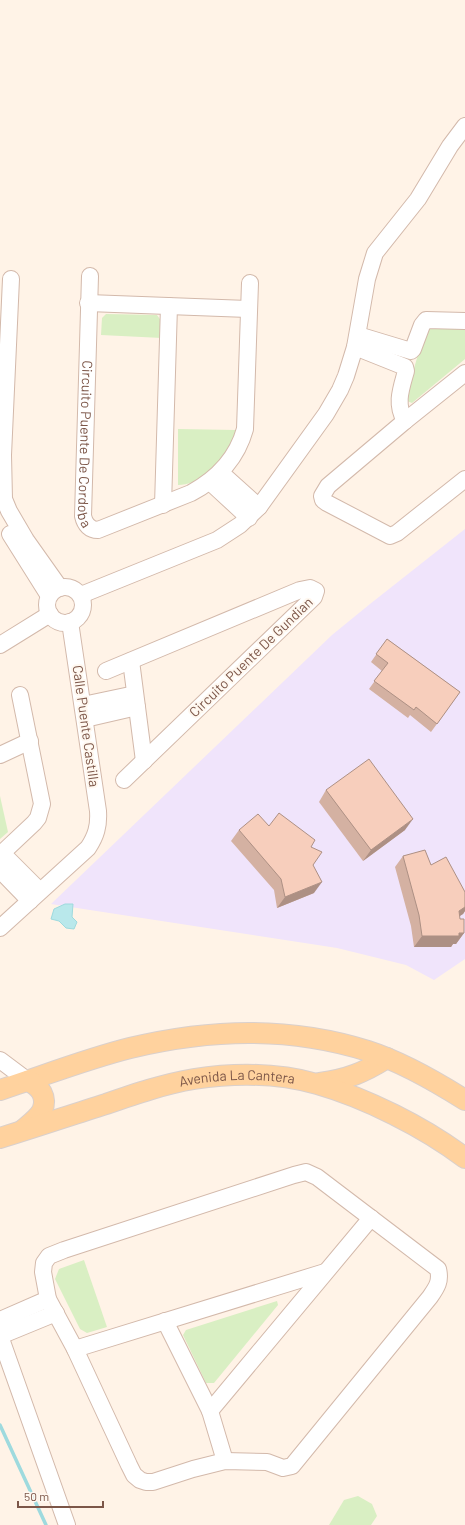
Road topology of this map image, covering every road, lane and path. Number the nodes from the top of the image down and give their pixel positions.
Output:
1 (465, 126) edge
2 (90, 276) dead end
3 (11, 279) dead end
4 (250, 283) dead end
5 (5, 301) edge
6 (88, 304) junction
7 (169, 306) junction
8 (248, 309) junction
9 (465, 320) edge
10 (356, 341) junction
11 (465, 373) edge
12 (405, 421) junction
13 (2, 458) edge
14 (215, 477) junction
15 (465, 480) edge
16 (163, 505) junction
17 (254, 512) junction
18 (0, 518) edge
19 (22, 543) junction
20 (55, 592) junction
21 (80, 596) junction
22 (50, 614) junction
23 (70, 622) junction
24 (0, 645) edge
25 (131, 662) junction
26 (106, 671) dead end
27 (20, 696) dead end
28 (136, 701) junction
29 (84, 712) junction
30 (30, 741) junction
31 (0, 755) edge
32 (144, 761) junction
33 (124, 780) dead end
34 (1, 854) edge
35 (0, 870) edge
36 (35, 896) junction
37 (0, 928) edge
38 (387, 1058) junction
39 (0, 1060) edge
40 (28, 1080) junction
41 (316, 1084) junction
42 (0, 1090) edge
43 (465, 1100) edge
44 (21, 1131) junction
45 (0, 1138) edge
46 (465, 1158) edge
47 (371, 1218) junction
48 (325, 1272) junction
49 (48, 1299) junction
50 (56, 1314) junction
51 (0, 1320) edge
52 (165, 1321) junction
53 (0, 1336) edge
54 (75, 1349) junction
55 (210, 1411) junction
56 (225, 1461) junction
57 (67, 1525) edge

1 - 10 street
2 - 6 street, Circuito Puente De Cordoba
3 - 5 street
4 - 8 street, Circuito Puente De Cordoba
5 - 13 street
6 - 7 street
6 - 16 street, Circuito Puente De Cordoba
7 - 8 street
7 - 16 street
8 - 14 street, Circuito Puente De Cordoba
9 - 10 street
10 - 12 street
10 - 17 street
11 - 12 street
12 - 15 street
13 - 19 street
14 - 16 street, Circuito Puente De Cordoba
14 - 17 street
17 - 21 street
18 - 19 street
19 - 20 street
20 - 21 street
20 - 22 street
21 - 23 street
22 - 23 street
22 - 24 street
23 - 29 street, Calle Puente Castilla
25 - 26 street, Circuito Puente De Gundian
25 - 28 street
25 - 32 street, Circuito Puente De Gundian
27 - 30 street
28 - 29 street
28 - 32 street
29 - 36 street, Calle Puente Castilla
30 - 31 street
30 - 34 street
32 - 33 street, Circuito Puente De Gundian
34 - 36 street
35 - 36 street
36 - 37 street
38 - 40 main road
38 - 41 main road
38 - 43 main road
39 - 40 street
40 - 42 main road
40 - 44 main road
41 - 44 main road, Avenida La Cantera
41 - 46 main road, Avenida La Cantera
44 - 45 main road, Avenida La Cantera
47 - 48 street
47 - 49 street
47 - 56 street
48 - 52 street
48 - 55 street
49 - 50 street
49 - 51 street
50 - 53 street
50 - 54 street
52 - 54 street
52 - 55 street
53 - 57 street
54 - 56 street
55 - 56 street

